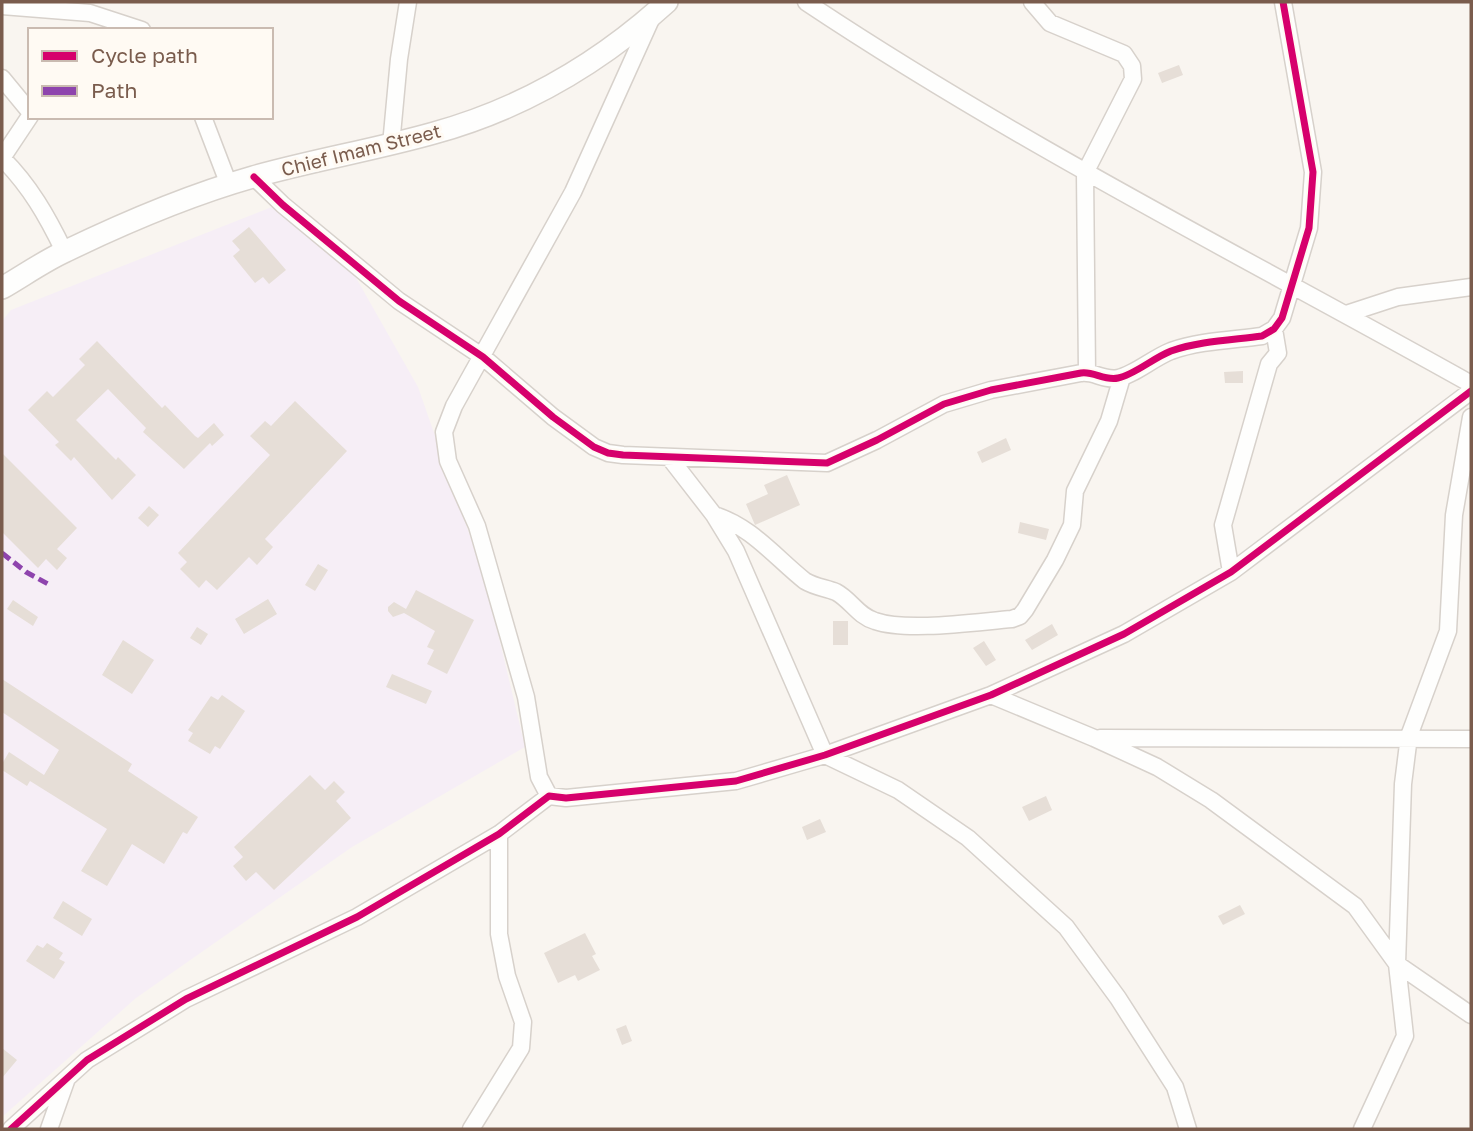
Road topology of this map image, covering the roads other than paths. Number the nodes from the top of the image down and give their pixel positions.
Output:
1 (408, 2) edge
2 (806, 2) edge
3 (1032, 2) edge
4 (1283, 2) edge
5 (2, 6) edge
6 (660, 8) edge
7 (136, 28) edge
8 (2, 78) edge
9 (28, 111) edge
10 (28, 117) edge
11 (204, 119) edge
12 (391, 145) junction
13 (2, 158) edge
14 (1085, 173) junction
15 (254, 177) junction
16 (229, 185) junction
17 (64, 251) junction
18 (1293, 285) junction
19 (1471, 287) edge
20 (2, 288) edge
21 (1346, 314) junction
22 (1274, 329) junction
23 (483, 357) junction
24 (1087, 372) junction
25 (1122, 377) junction
26 (1471, 384) edge
27 (1471, 391) edge
28 (1471, 417) edge
29 (669, 457) junction
30 (714, 515) junction
31 (1231, 572) junction
32 (991, 695) junction
33 (1094, 737) junction
34 (1409, 738) junction
35 (1471, 738) edge
36 (825, 755) junction
37 (549, 796) junction
38 (499, 834) junction
39 (1397, 964) junction
40 (1471, 1015) edge
41 (68, 1076) junction
42 (11, 1129) edge
43 (49, 1129) edge
44 (471, 1129) edge
45 (1188, 1129) edge
46 (1362, 1129) edge

1 - 12 street
2 - 14 street
3 - 14 street
4 - 18 street
5 - 7 street
6 - 12 street, Chief Imam Street
6 - 23 street
8 - 9 street
10 - 13 street
11 - 16 street
12 - 15 street, Chief Imam Street
13 - 17 street
14 - 18 street
14 - 24 street
15 - 16 street, Chief Imam Street
15 - 23 street
16 - 17 street, Chief Imam Street
17 - 20 street, Chief Imam Street
18 - 21 street
18 - 22 street
19 - 21 street
21 - 26 street
22 - 25 street
22 - 31 street
23 - 29 street
23 - 37 street
24 - 25 street
24 - 29 street
25 - 30 street
27 - 31 street
28 - 34 street
29 - 30 street
30 - 36 street
31 - 32 street
32 - 33 street
32 - 36 street
33 - 34 street
33 - 39 street
34 - 35 street
34 - 39 street
36 - 37 street
36 - 45 street
37 - 38 street
38 - 41 street
38 - 44 street
39 - 40 street
39 - 46 street
41 - 42 street
41 - 43 street

